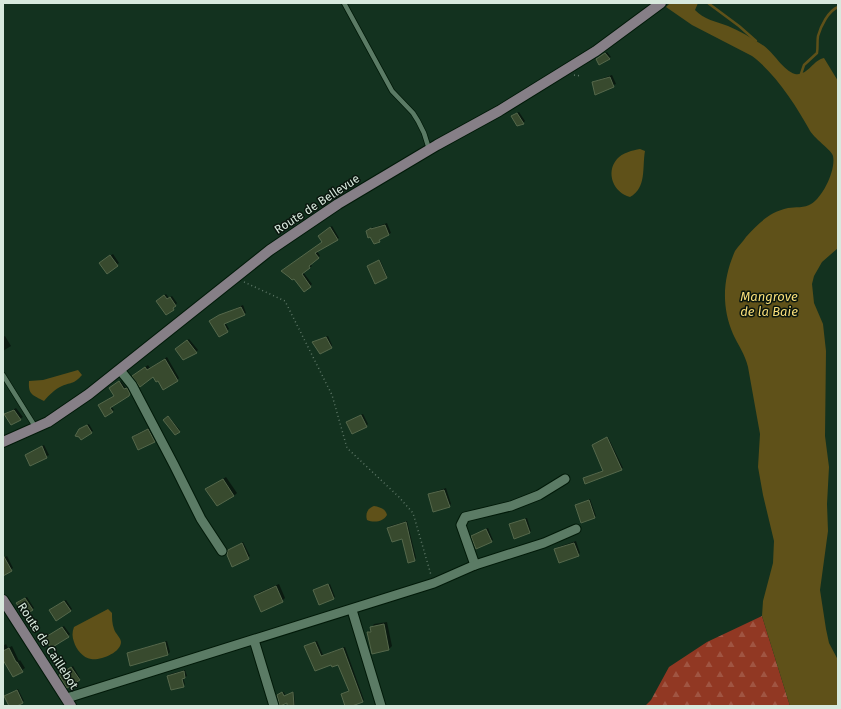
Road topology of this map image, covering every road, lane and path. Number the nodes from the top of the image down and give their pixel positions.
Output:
1 (344, 3) edge
2 (660, 4) edge
3 (429, 149) junction
4 (235, 278) junction
5 (120, 370) junction
6 (3, 375) edge
7 (36, 428) junction
8 (3, 442) edge
9 (565, 479) dead end
10 (576, 529) dead end
11 (222, 551) dead end
12 (475, 565) junction
13 (434, 583) junction
14 (3, 600) edge
15 (352, 610) junction
16 (254, 640) junction
17 (69, 702) edge
18 (274, 706) edge
19 (381, 706) edge

1 - 3 lane
2 - 3 main road, Route de Bellevue
3 - 4 main road, Route de Bellevue
4 - 5 main road, Route de Bellevue
4 - 13 path
5 - 7 main road, Route de Bellevue
5 - 11 street
6 - 7 lane
7 - 8 main road, Route de Bellevue
9 - 12 street
10 - 12 street
12 - 13 street
13 - 15 street
14 - 17 main road, Route de Caillebot
15 - 16 street
15 - 19 street
16 - 17 street
16 - 18 street

